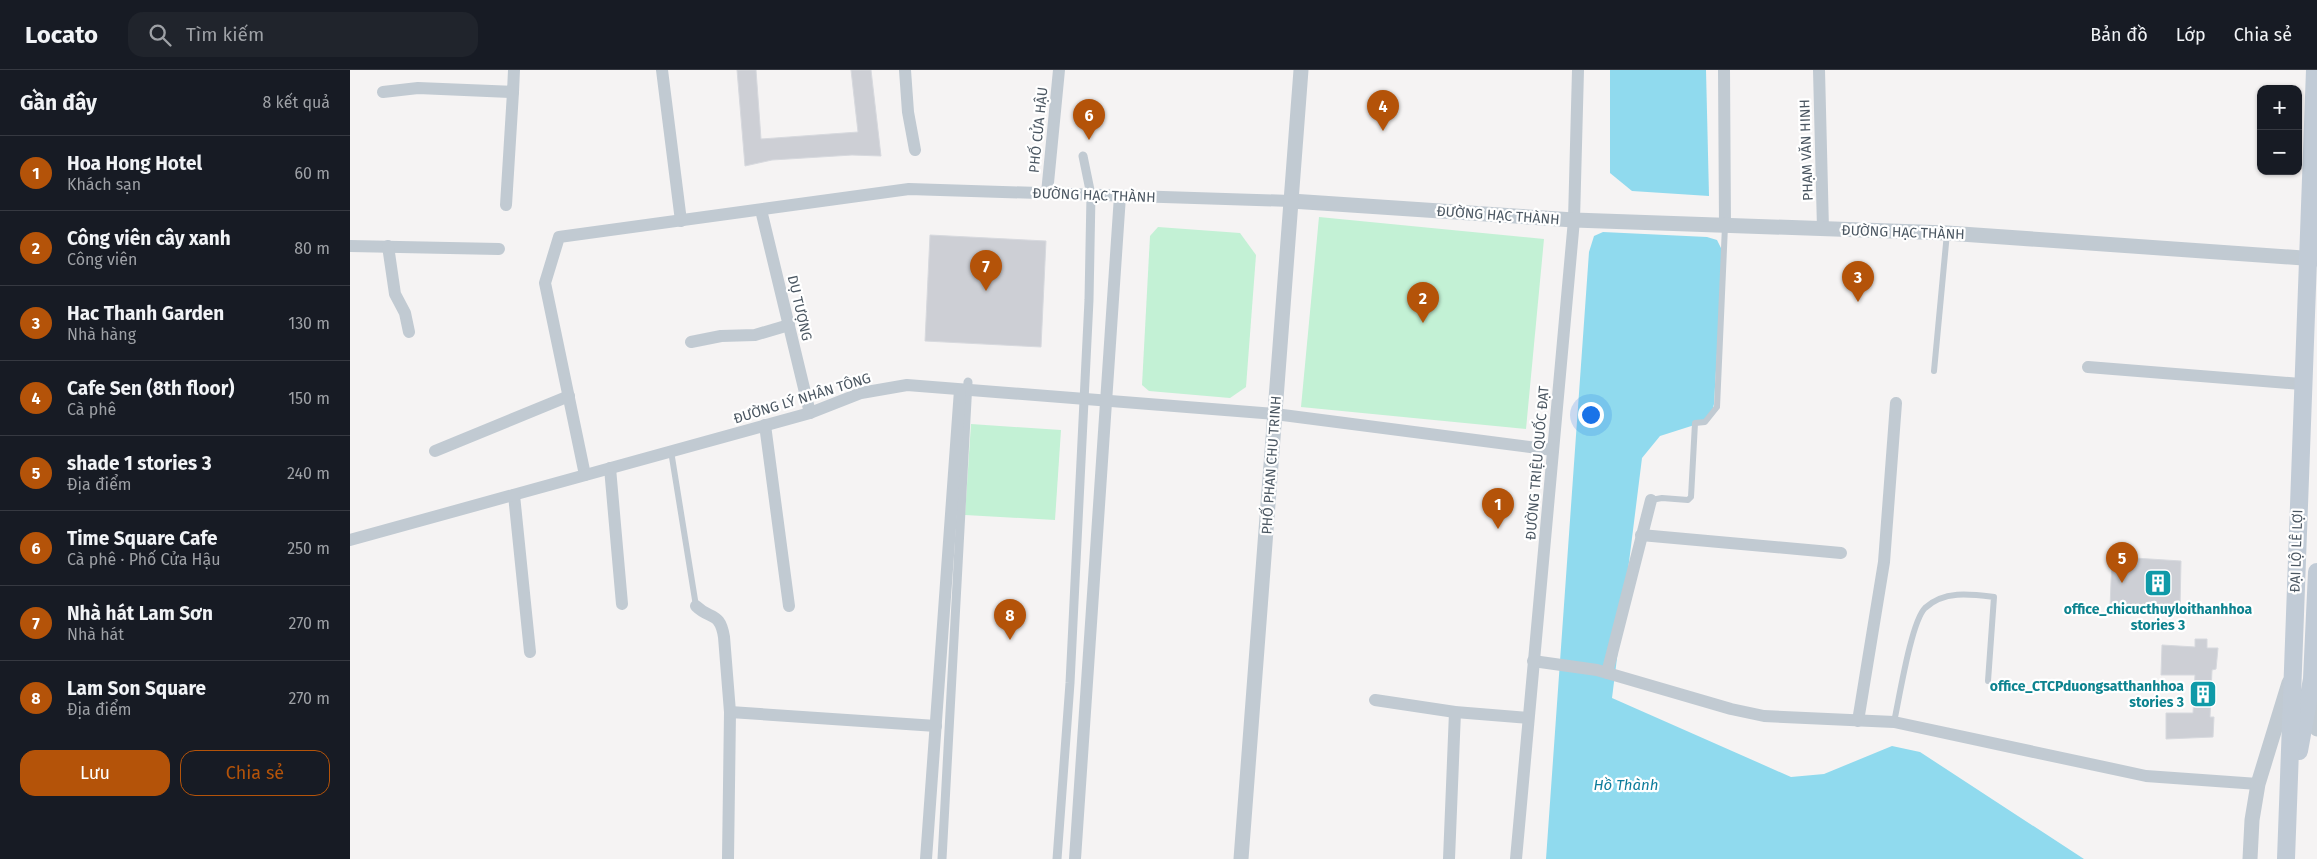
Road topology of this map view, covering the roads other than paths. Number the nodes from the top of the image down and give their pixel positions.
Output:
1 (514, 70) edge
2 (662, 70) edge
3 (905, 70) edge
4 (1059, 70) edge
5 (1301, 70) edge
6 (1578, 70) edge
7 (1724, 70) edge
8 (1819, 70) edge
9 (2314, 70) edge
10 (383, 92) dead end
11 (513, 92) junction
12 (915, 150) dead end
13 (1083, 156) dead end
14 (1047, 193) junction
15 (1091, 195) junction
16 (1120, 196) junction
17 (1291, 201) junction
18 (506, 205) dead end
19 (761, 210) junction
20 (1574, 220) junction
21 (681, 221) junction
22 (1725, 225) junction
23 (1823, 228) junction
24 (1947, 233) junction
25 (350, 246) edge
26 (388, 246) junction
27 (499, 249) dead end
28 (2311, 259) edge
29 (789, 326) junction
30 (409, 332) dead end
31 (691, 342) dead end
32 (2088, 367) dead end
33 (1934, 371) dead end
34 (2302, 384) junction
35 (965, 387) junction
36 (568, 396) junction
37 (1083, 400) junction
38 (1106, 401) junction
39 (1896, 403) dead end
40 (810, 412) junction
41 (1275, 414) junction
42 (765, 425) junction
43 (1553, 450) junction
44 (435, 451) dead end
45 (670, 451) junction
46 (610, 468) junction
47 (585, 475) junction
48 (514, 495) junction
49 (1651, 500) joint
50 (1641, 535) junction
51 (350, 540) edge
52 (1842, 553) dead end
53 (2317, 572) edge
54 (622, 604) dead end
55 (696, 606) joint
56 (789, 606) dead end
57 (530, 652) dead end
58 (1533, 661) junction
59 (1602, 671) junction
60 (2291, 677) junction
61 (2312, 679) junction
62 (1988, 681) dead end
63 (1375, 700) dead end
64 (730, 712) junction
65 (1454, 712) junction
66 (1528, 718) junction
67 (1858, 721) junction
68 (1894, 722) junction
69 (936, 726) junction
70 (2317, 729) edge
71 (2258, 784) junction
72 (2289, 808) junction
73 (728, 859) edge
74 (926, 859) edge
75 (942, 859) edge
76 (1057, 859) edge
77 (1075, 859) edge
78 (1241, 859) edge
79 (1449, 859) edge
80 (1516, 859) edge
81 (2250, 859) edge
82 (2286, 859) edge

1 - 11 street
2 - 21 street
3 - 12 street
4 - 14 street, PHỐ CỬA HẬU
5 - 17 street, PHỐ PHAN CHU TRINH
6 - 20 street, ĐƯỜNG TRIỆU QUỐC ĐẠT
7 - 22 street
8 - 23 street, PHẠM VĂN HINH
9 - 28 main road, ĐẠI LỘ LÊ LỢI
10 - 11 street
11 - 18 street
13 - 15 street
14 - 15 street, ĐƯỜNG HẠC THÀNH
14 - 19 street, ĐƯỜNG HẠC THÀNH
15 - 16 street, ĐƯỜNG HẠC THÀNH
15 - 37 street
16 - 17 street, ĐƯỜNG HẠC THÀNH
16 - 38 street
17 - 20 street, ĐƯỜNG HẠC THÀNH
17 - 41 street, PHỐ PHAN CHU TRINH
19 - 21 street, ĐƯỜNG HẠC THÀNH
19 - 29 street, DỤ TƯỢNG
20 - 22 street, ĐƯỜNG HẠC THÀNH
20 - 43 street, ĐƯỜNG TRIỆU QUỐC ĐẠT
21 - 36 street, ĐƯỜNG HẠC THÀNH
22 - 23 street, ĐƯỜNG HẠC THÀNH
22 - 49 lane
23 - 24 street, ĐƯỜNG HẠC THÀNH
24 - 28 street, ĐƯỜNG HẠC THÀNH
24 - 33 lane
25 - 26 street
26 - 27 street
26 - 30 street
28 - 34 main road, ĐẠI LỘ LÊ LỢI
29 - 31 street
29 - 40 street, DỤ TƯỢNG
32 - 34 street
34 - 60 main road, ĐẠI LỘ LÊ LỢI
35 - 37 street, ĐƯỜNG LÝ NHÂN TÔNG
35 - 40 street, ĐƯỜNG LÝ NHÂN TÔNG
35 - 69 street
35 - 75 street
36 - 44 street
36 - 47 street
37 - 38 street, ĐƯỜNG LÝ NHÂN TÔNG
37 - 76 street
38 - 41 street, ĐƯỜNG LÝ NHÂN TÔNG
38 - 77 street
39 - 67 street
40 - 42 street, ĐƯỜNG LÝ NHÂN TÔNG
41 - 43 street, ĐƯỜNG LÝ NHÂN TÔNG
41 - 78 street, PHỐ PHAN CHU TRINH
42 - 45 street, ĐƯỜNG LÝ NHÂN TÔNG
42 - 56 street
43 - 58 street, ĐƯỜNG TRIỆU QUỐC ĐẠT
45 - 46 street, ĐƯỜNG LÝ NHÂN TÔNG
45 - 55 lane
46 - 47 street, ĐƯỜNG LÝ NHÂN TÔNG
46 - 54 street
47 - 48 street, ĐƯỜNG LÝ NHÂN TÔNG
48 - 51 street, ĐƯỜNG LÝ NHÂN TÔNG
48 - 57 street
49 - 50 street
50 - 52 street
50 - 59 street
53 - 61 main road, ĐẠI LỘ LÊ LỢI
55 - 64 street
58 - 59 street
58 - 66 street, ĐƯỜNG TRIỆU QUỐC ĐẠT
59 - 67 street
60 - 71 street
60 - 72 main road, ĐẠI LỘ LÊ LỢI
61 - 70 street
61 - 72 main road, ĐẠI LỘ LÊ LỢI
62 - 68 lane
63 - 65 street
64 - 69 street
64 - 73 street
65 - 66 street
65 - 79 street
66 - 80 street, ĐƯỜNG TRIỆU QUỐC ĐẠT
67 - 68 street
68 - 71 street
69 - 74 street
71 - 81 street
72 - 82 main road

